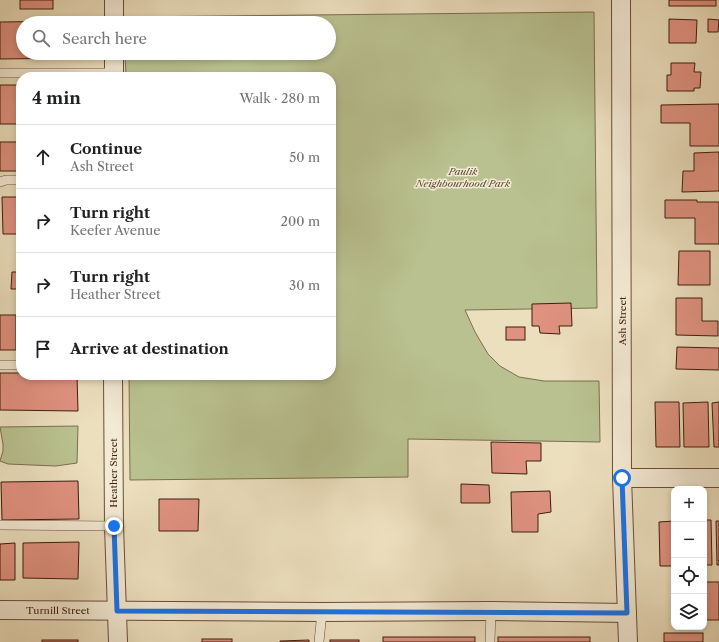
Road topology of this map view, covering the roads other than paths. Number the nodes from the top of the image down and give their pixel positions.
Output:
1 (114, 0) edge
2 (621, 0) edge
3 (114, 16) edge
4 (114, 60) edge
5 (114, 72) edge
6 (0, 73) edge
7 (16, 73) edge
8 (16, 180) edge
9 (0, 182) edge
10 (0, 365) edge
11 (16, 365) edge
12 (113, 380) edge
13 (622, 478) junction
14 (719, 478) edge
15 (0, 525) edge
16 (114, 526) junction
17 (0, 610) edge
18 (117, 611) junction
19 (322, 612) junction
20 (491, 612) junction
21 (627, 613) junction
22 (118, 642) edge
23 (319, 642) edge
24 (490, 642) edge
25 (628, 642) edge

1 - 3 street
2 - 13 street, Ash Street
4 - 5 street
6 - 7 lane
8 - 9 lane
10 - 11 lane
12 - 16 street, Heather Street
13 - 14 street
13 - 21 street, Ash Street
15 - 16 lane
16 - 18 street, Heather Street
17 - 18 street, Turnill Street
18 - 19 street, Turnill Street
18 - 22 street, Heather Street
19 - 20 street, Turnill Street
19 - 23 lane
20 - 21 street, Turnill Street
20 - 24 lane
21 - 25 street, Ash Street

